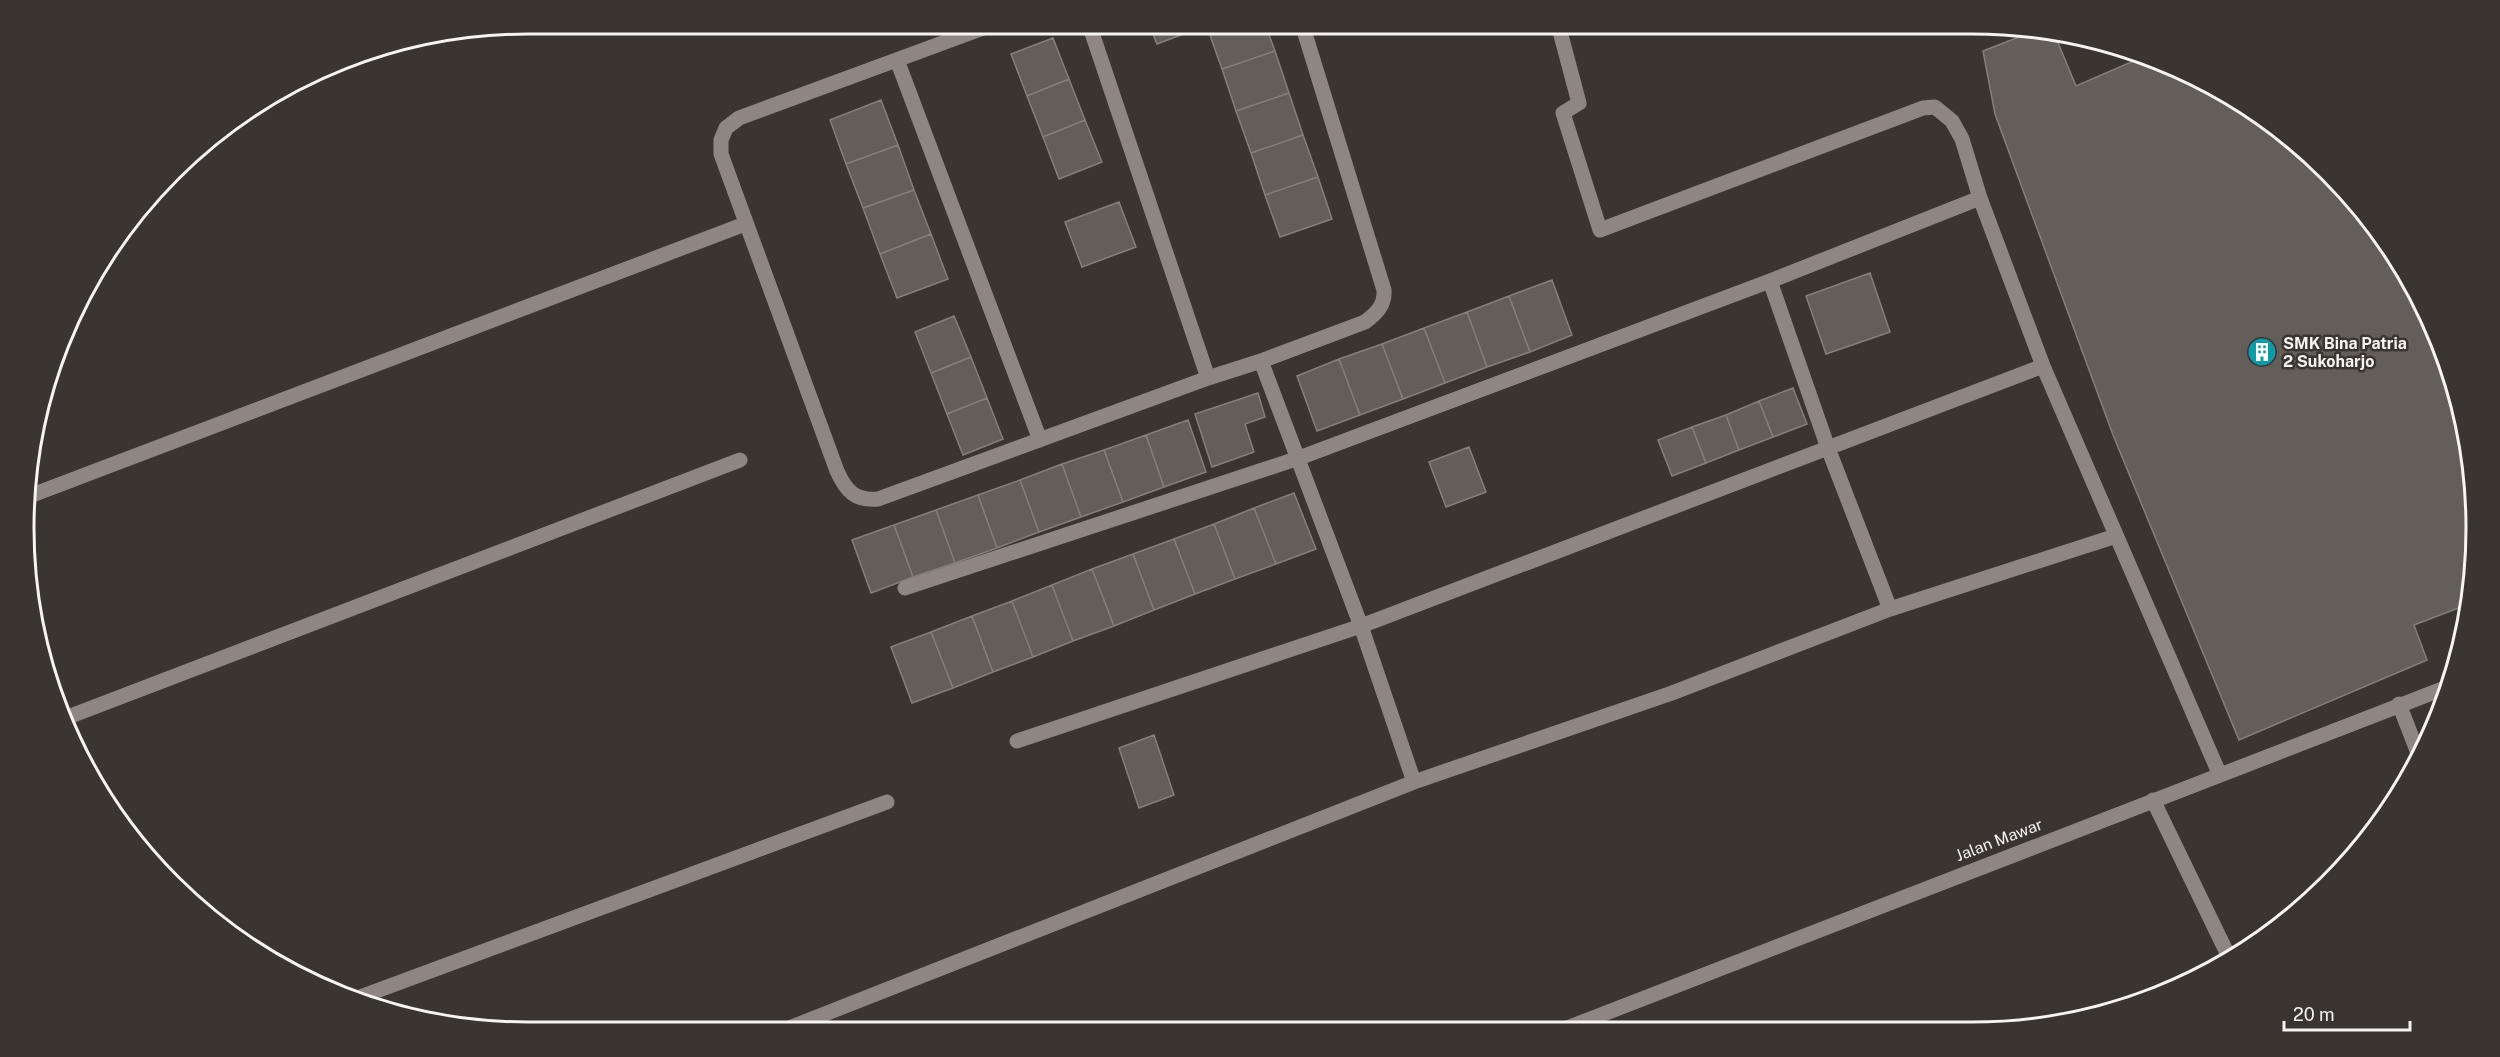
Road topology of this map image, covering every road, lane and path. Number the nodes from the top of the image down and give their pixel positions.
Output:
1 (967, 34) edge
2 (1092, 34) edge
3 (1305, 34) edge
4 (1561, 34) edge
5 (897, 60) junction
6 (1980, 198) junction
7 (745, 224) junction
8 (1770, 281) junction
9 (1261, 362) junction
10 (2043, 366) junction
11 (1208, 378) junction
12 (1040, 440) junction
13 (1828, 448) junction
14 (1299, 458) junction
15 (740, 460) dead end
16 (36, 493) edge
17 (2116, 536) junction
18 (905, 588) dead end
19 (1890, 609) junction
20 (1361, 626) junction
21 (2438, 690) edge
22 (2399, 704) junction
23 (71, 716) edge
24 (1017, 741) dead end
25 (2415, 746) edge
26 (2219, 773) junction
27 (1414, 782) junction
28 (2153, 800) junction
29 (887, 802) dead end
30 (2226, 951) edge
31 (366, 995) edge
32 (804, 1022) edge
33 (1583, 1022) edge

1 - 5 street
2 - 11 street
3 - 9 street
4 - 6 street
5 - 7 street
5 - 12 street
6 - 8 street
6 - 10 street
7 - 12 street
7 - 16 street
8 - 13 street
8 - 14 street
9 - 11 street
9 - 14 street
10 - 13 street
10 - 17 street
11 - 12 street
13 - 19 street
13 - 20 street
14 - 18 street
14 - 20 street
15 - 23 street
17 - 19 street
17 - 26 street
19 - 27 street
20 - 24 street
20 - 27 street
21 - 22 street, Jalan Mawar
22 - 25 street
22 - 26 street, Jalan Mawar
26 - 28 street, Jalan Mawar
27 - 32 street
28 - 30 street
28 - 33 street, Jalan Mawar
29 - 31 street

